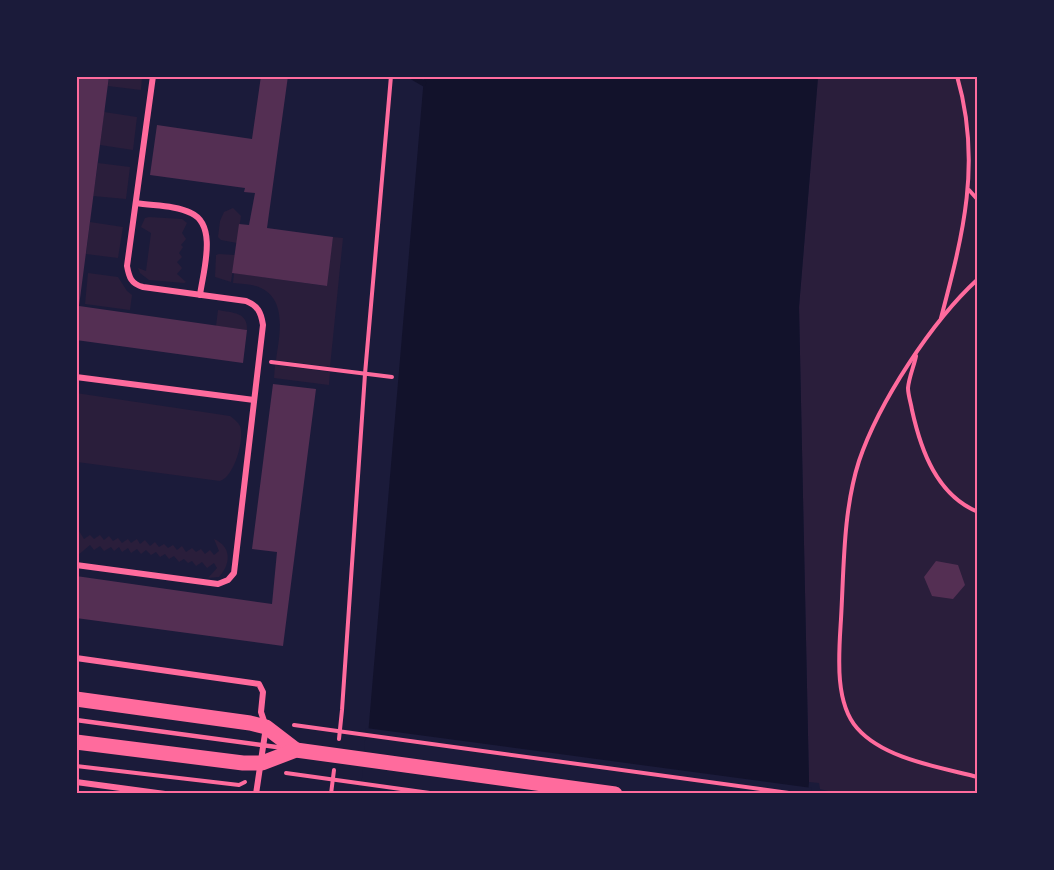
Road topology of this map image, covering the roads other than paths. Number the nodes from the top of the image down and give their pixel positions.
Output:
1 (153, 76) edge
2 (136, 203) junction
3 (200, 295) junction
4 (76, 377) edge
5 (254, 400) junction
6 (76, 565) edge
7 (76, 658) edge
8 (76, 699) edge
9 (76, 720) edge
10 (266, 727) junction
11 (76, 742) edge
12 (264, 746) junction
13 (296, 750) junction
14 (262, 763) junction
15 (76, 782) edge
16 (165, 794) edge
17 (256, 794) edge
18 (615, 794) edge

1 - 2 street
2 - 3 street
2 - 3 street
3 - 5 street
4 - 5 street
5 - 6 street
7 - 10 street
8 - 10 main road
9 - 12 lane
10 - 12 street
10 - 13 main road
11 - 14 main road
12 - 13 lane
12 - 14 street
13 - 14 main road
13 - 18 main road
14 - 17 street
15 - 16 street

